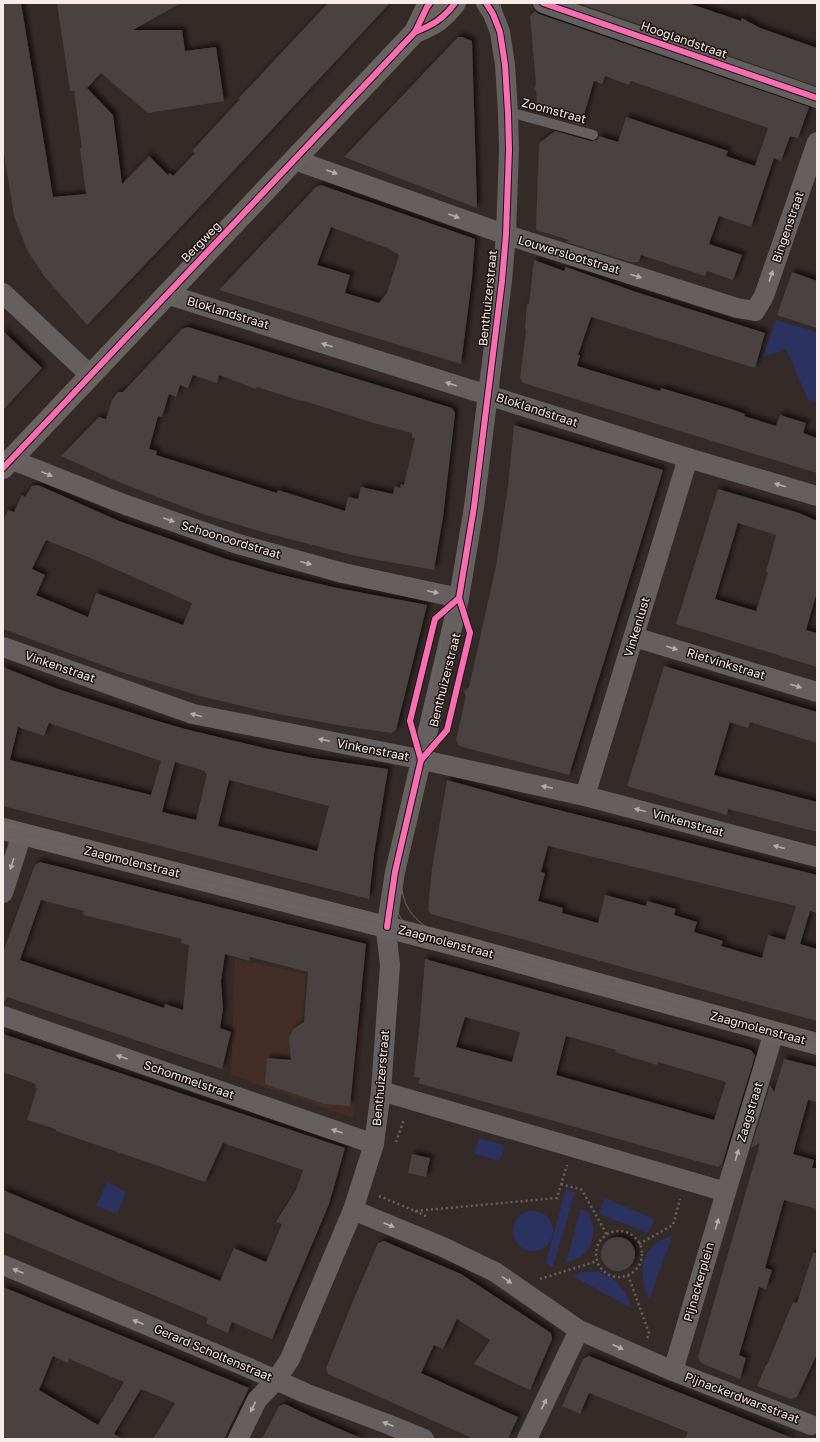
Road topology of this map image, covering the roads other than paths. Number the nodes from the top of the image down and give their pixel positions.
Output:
1 (430, 3) edge
2 (455, 3) edge
3 (486, 3) edge
4 (543, 3) edge
5 (415, 32) junction
6 (817, 98) edge
7 (508, 113) junction
8 (593, 135) dead end
9 (817, 142) edge
10 (295, 160) junction
11 (506, 234) junction
12 (3, 293) edge
13 (166, 294) junction
14 (755, 311) joint
15 (90, 375) junction
16 (489, 395) junction
17 (688, 458) junction
18 (7, 463) edge
19 (817, 496) edge
20 (459, 598) junction
21 (634, 637) junction
22 (3, 647) edge
23 (817, 692) edge
24 (421, 760) junction
25 (585, 796) junction
26 (12, 832) edge
27 (817, 857) edge
28 (3, 893) edge
29 (386, 927) junction
30 (3, 1016) edge
31 (774, 1032) junction
32 (817, 1044) edge
33 (381, 1091) junction
34 (374, 1144) junction
35 (726, 1192) junction
36 (353, 1210) junction
37 (3, 1265) edge
38 (579, 1330) junction
39 (673, 1371) junction
40 (276, 1380) junction
41 (810, 1425) edge
42 (238, 1439) edge
43 (424, 1439) edge
44 (527, 1439) edge

1 - 5 street, Bergweg
2 - 5 street, Bergweg
3 - 7 street, Benthuizerstraat
4 - 6 street, Hooglandstraat
5 - 10 street, Bergweg
7 - 8 lane, Zoomstraat
7 - 11 street, Benthuizerstraat
14 -> 9 street, Bingenstraat
10 -> 11 street, Louwerslootstraat
10 - 13 street, Bergweg
11 -> 14 street, Louwerslootstraat
11 - 16 street, Benthuizerstraat
12 - 15 street
13 - 15 street, Bergweg
16 -> 13 street, Bloklandstraat
15 - 18 street, Bergweg
16 - 17 street, Bloklandstraat
16 - 20 street, Benthuizerstraat
19 -> 17 street, Bloklandstraat
17 - 21 street, Vinkenlust
18 -> 20 street, Schoonoordstraat
20 - 24 street, Benthuizerstraat
21 -> 23 street, Rietvinkstraat
21 - 25 street, Vinkenlust
24 -> 22 street, Vinkenstraat
25 -> 24 street, Vinkenstraat
24 - 29 street, Benthuizerstraat
27 -> 25 street, Vinkenstraat
26 -> 28 street
26 - 29 street, Zaagmolenstraat
29 - 31 street, Zaagmolenstraat
29 - 33 street, Benthuizerstraat
34 -> 30 street, Schommelstraat
31 - 32 street, Zaagmolenstraat
35 -> 31 street, Zaagstraat
33 - 34 street, Benthuizerstraat
33 - 35 street
34 - 36 street, Benthuizerstraat
39 -> 35 street, Pijnackerplein
36 -> 38 street
36 - 40 street, Benthuizerstraat
40 -> 37 street, Gerard Scholtenstraat
38 -> 39 street
44 -> 38 street
39 - 41 street, Pijnackerdwarsstraat
40 -> 42 street, Benthuizerstraat
43 -> 40 street, Gerard Scholtenstraat

